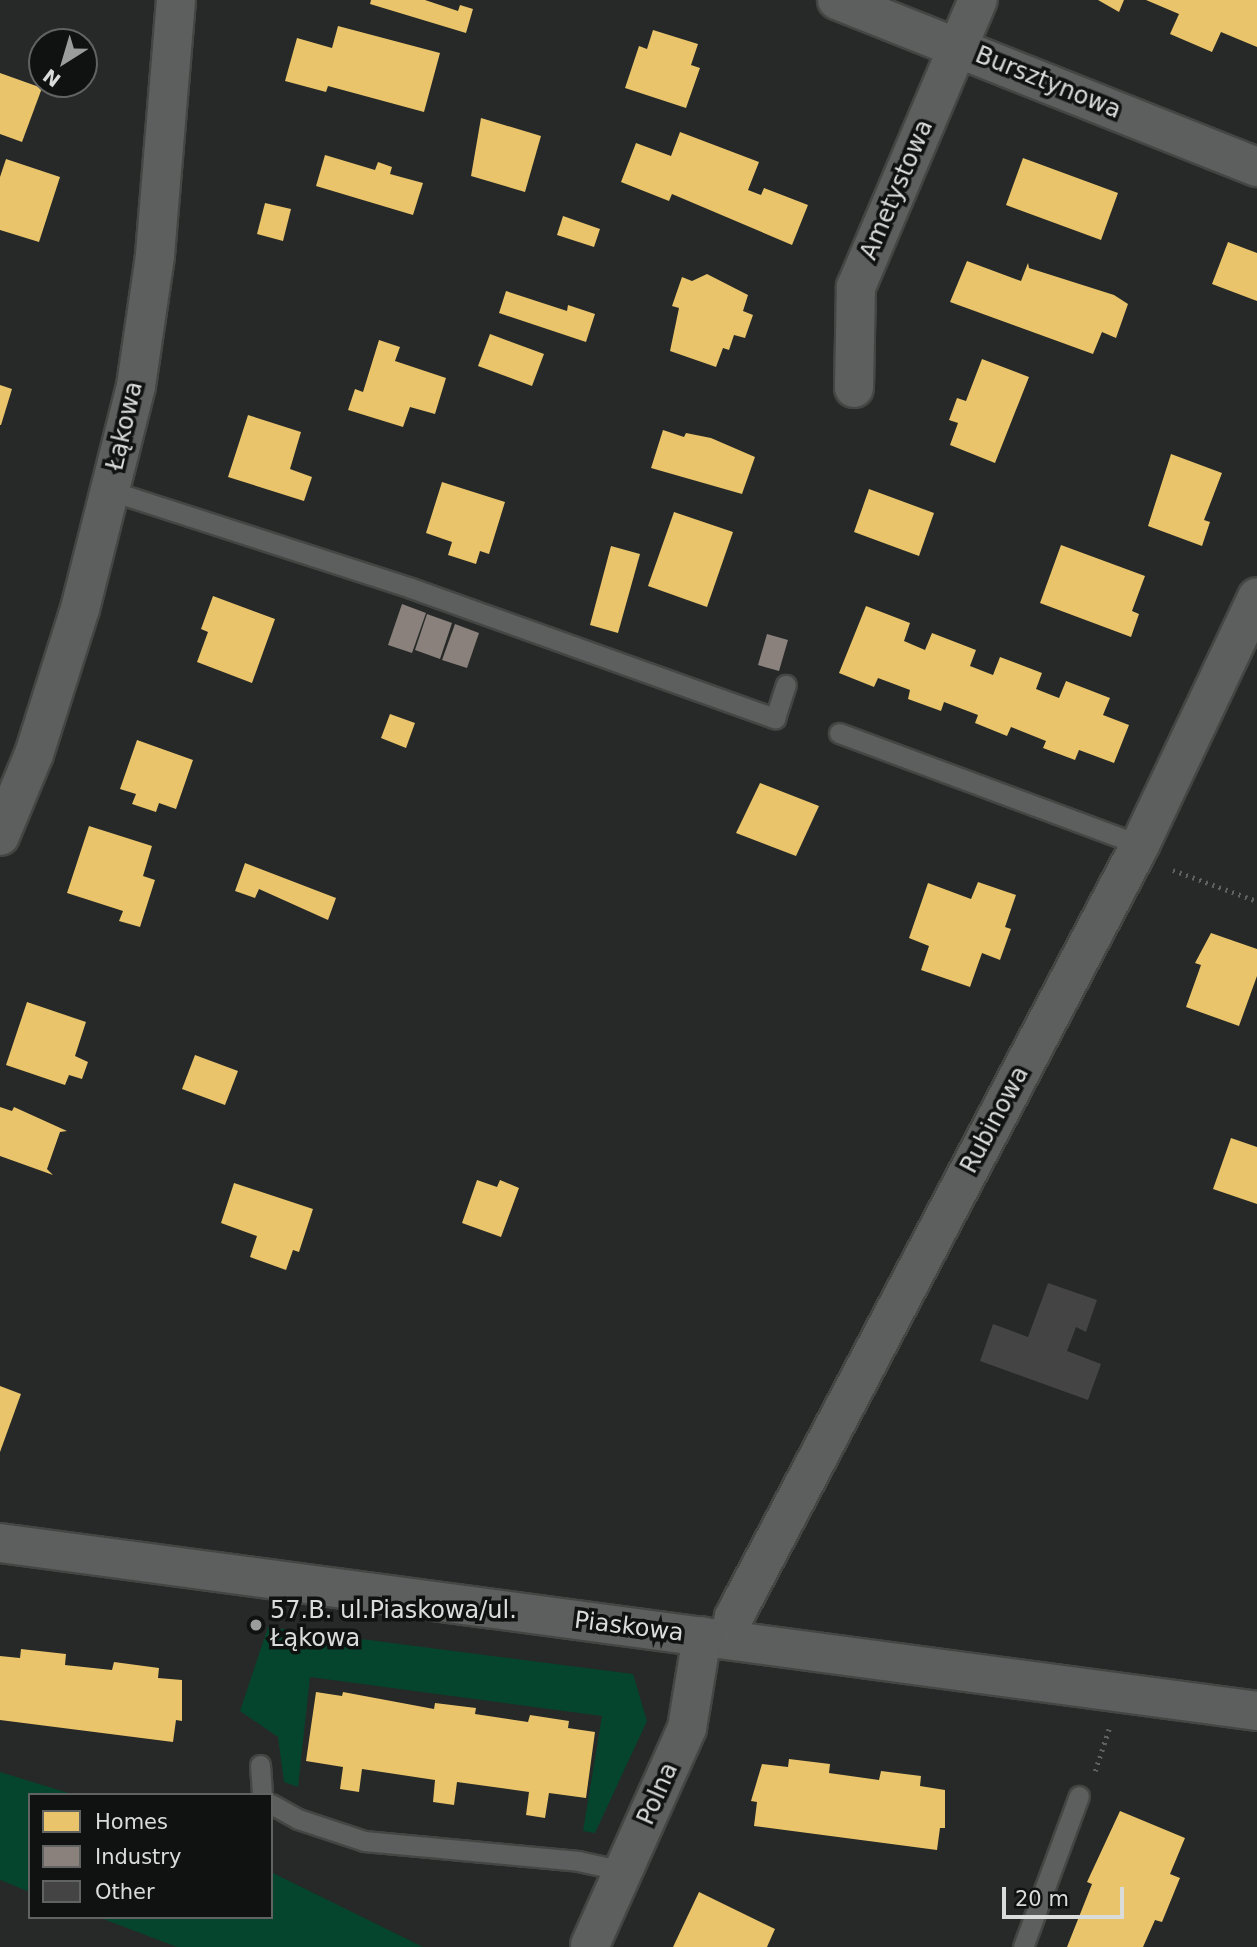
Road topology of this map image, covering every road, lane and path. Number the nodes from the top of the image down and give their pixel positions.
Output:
1 (177, 0) edge
2 (837, 0) edge
3 (978, 0) edge
4 (958, 47) junction
5 (1257, 167) edge
6 (854, 388) dead end
7 (111, 491) junction
8 (1257, 597) edge
9 (786, 685) dead end
10 (839, 733) dead end
11 (2, 826) edge
12 (1140, 845) junction
13 (1257, 901) edge
14 (0, 1543) edge
15 (715, 1638) junction
16 (1122, 1690) junction
17 (1257, 1711) edge
18 (260, 1765) dead end
19 (262, 1793) edge
20 (1079, 1796) joint
21 (273, 1805) edge
22 (624, 1871) junction
23 (590, 1945) dead end
24 (1023, 1947) edge

1 - 7 street, Łąkowa
2 - 4 street, Bursztynowa
3 - 4 street, Ametystowa
4 - 5 street, Bursztynowa
4 - 6 street, Ametystowa
7 - 9 lane
7 - 11 street, Łąkowa
8 - 12 street, Rubinowa
10 - 12 lane
12 - 13 path
12 - 15 street, Rubinowa
14 - 15 street, Piaskowa
15 - 16 street, Piaskowa
15 - 22 street, Polna
16 - 17 street, Piaskowa
16 - 20 path
18 - 19 lane
20 - 24 lane
21 - 22 lane
22 - 23 street, Polna

